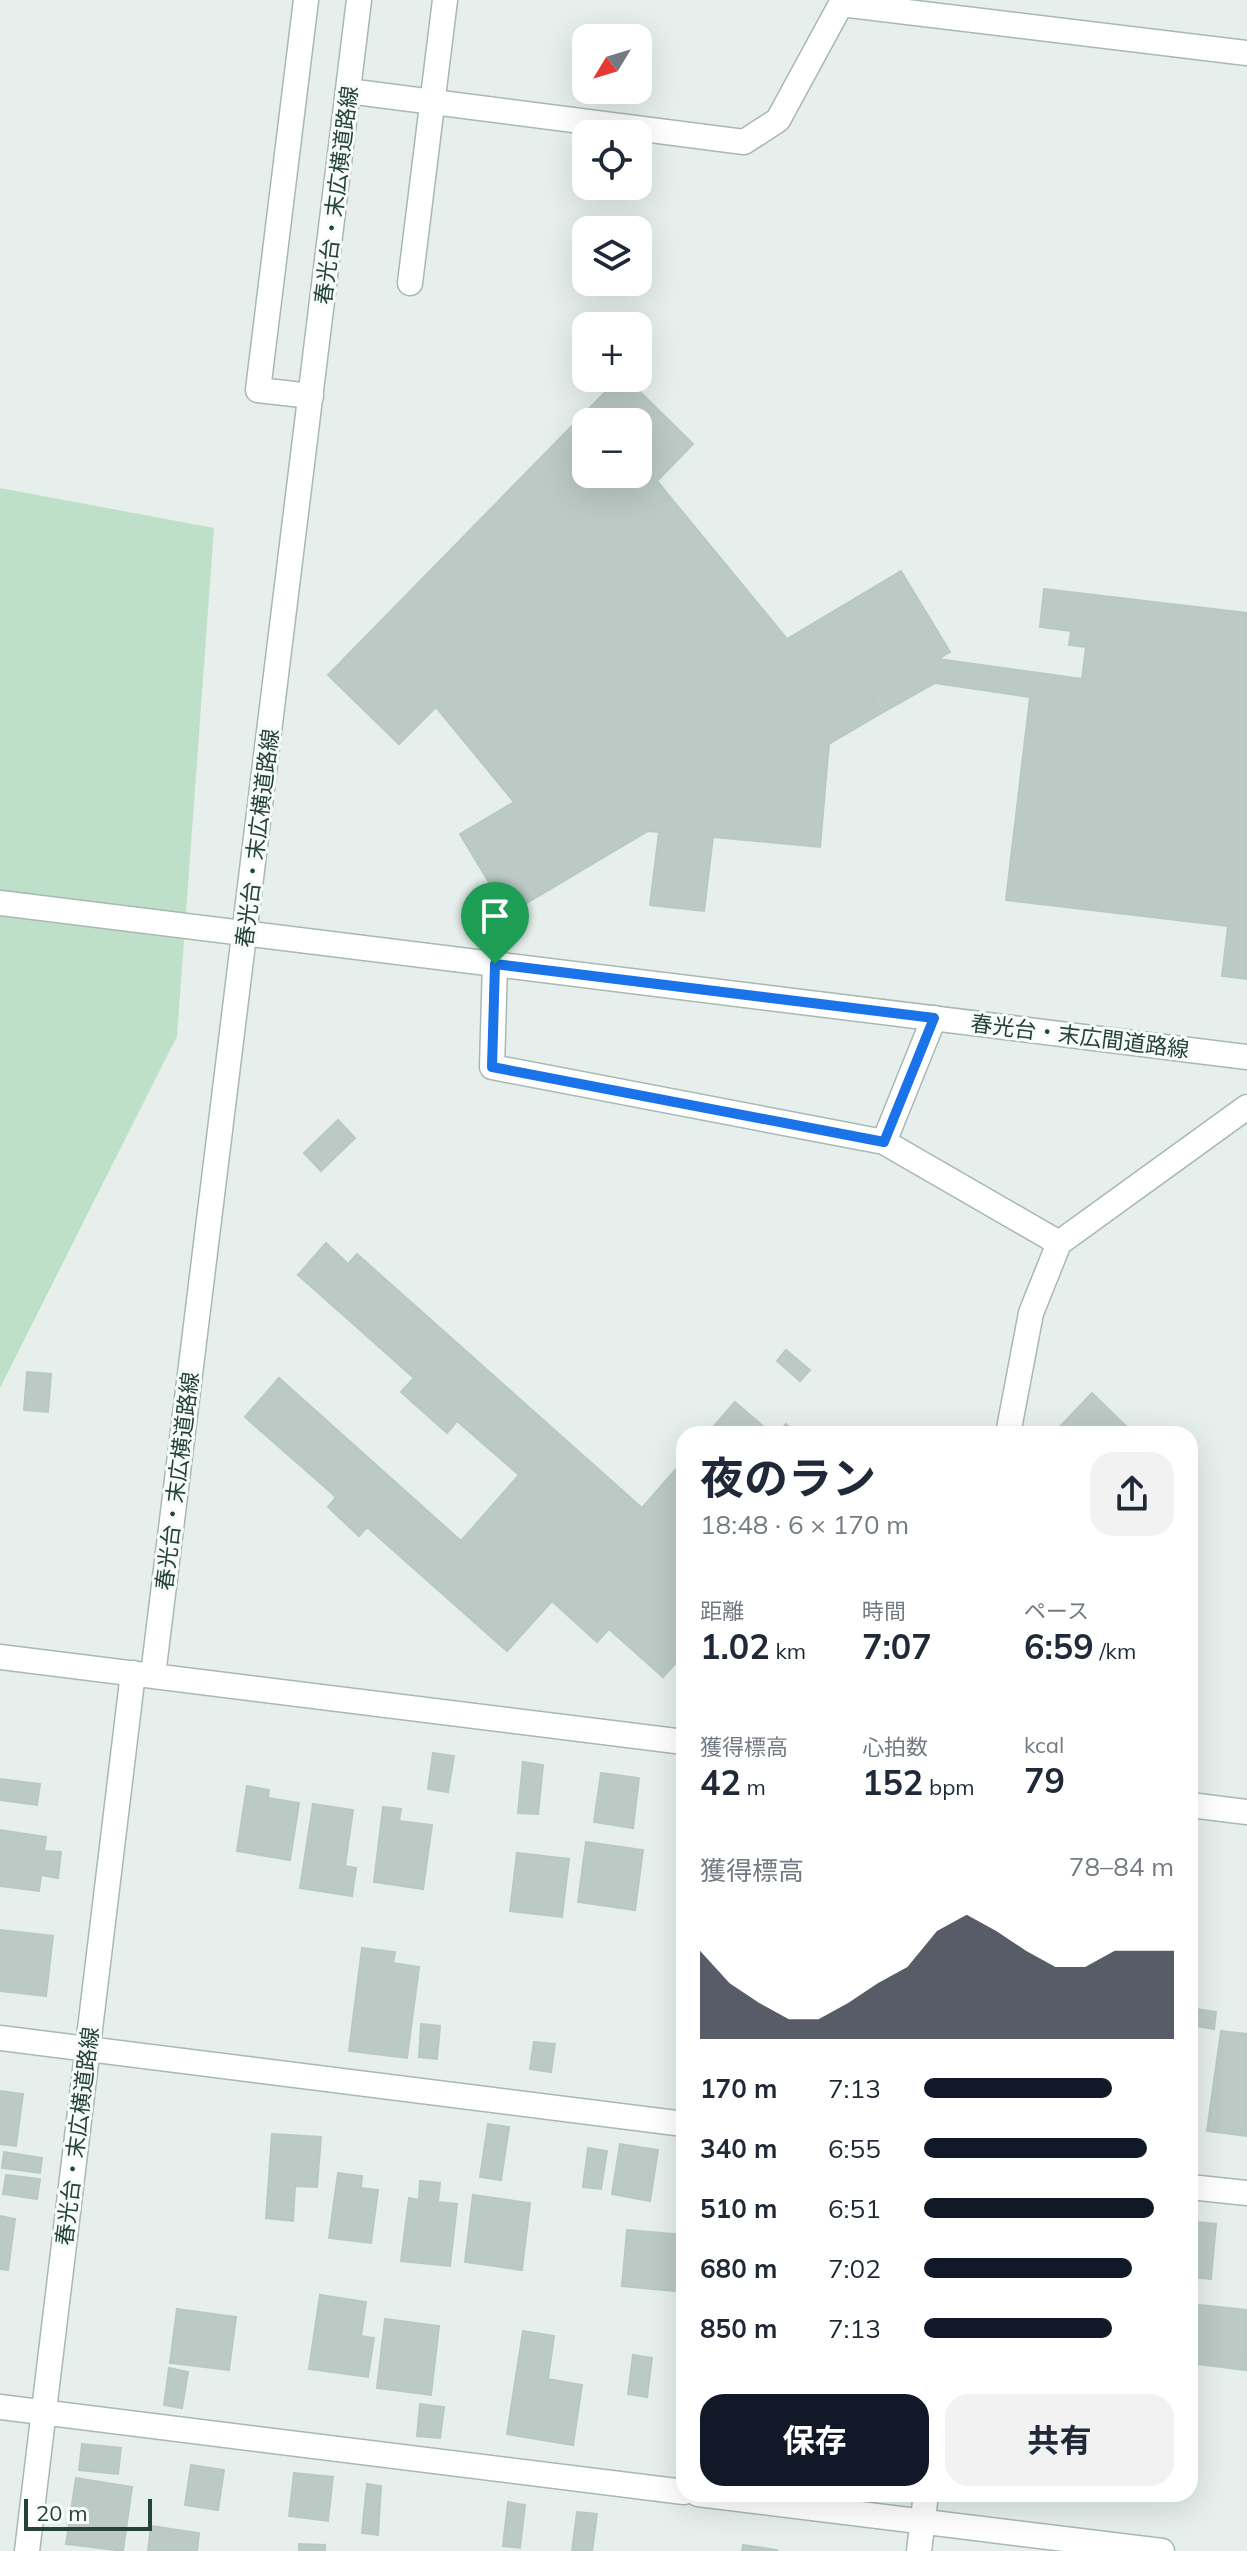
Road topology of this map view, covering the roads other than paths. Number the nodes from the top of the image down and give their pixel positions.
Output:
1 (306, 0) edge
2 (359, 0) edge
3 (445, 0) edge
4 (1247, 53) edge
5 (348, 91) junction
6 (432, 102) junction
7 (410, 283) dead end
8 (311, 396) junction
9 (0, 903) edge
10 (245, 933) junction
11 (495, 964) junction
12 (934, 1018) junction
13 (1247, 1057) edge
14 (1247, 1107) edge
15 (884, 1142) junction
16 (1059, 1243) junction
17 (1010, 1426) edge
18 (0, 1657) edge
19 (143, 1674) junction
20 (676, 1741) edge
21 (1198, 1806) edge
22 (1247, 1812) edge
23 (0, 2038) edge
24 (88, 2049) junction
25 (676, 2123) edge
26 (1198, 2188) edge
27 (1247, 2193) edge
28 (0, 2407) edge
29 (42, 2412) junction
30 (676, 2491) edge
31 (762, 2502) edge
32 (925, 2502) edge
33 (923, 2522) junction
34 (27, 2551) edge
35 (919, 2551) edge
36 (1162, 2551) edge

1 - 8 street
2 - 5 street, 春光台・末広横道路線
3 - 6 street
4 - 6 street
5 - 6 street
5 - 8 street, 春光台・末広横道路線
6 - 7 street
8 - 10 street, 春光台・末広横道路線
9 - 10 street, 春光台・末広間道路線
10 - 11 street, 春光台・末広間道路線
10 - 19 street, 春光台・末広横道路線
11 - 12 street, 春光台・末広間道路線
11 - 15 street
12 - 13 street, 春光台・末広間道路線
12 - 15 street
14 - 16 street
15 - 16 street
16 - 17 street
18 - 19 street
19 - 20 street
19 - 24 street, 春光台・末広横道路線
21 - 22 street
23 - 24 street
24 - 25 street
24 - 29 street, 春光台・末広横道路線
26 - 27 street
28 - 29 street
29 - 30 street
29 - 34 street, 春光台・末広横道路線
31 - 33 street
32 - 33 street
33 - 35 street
33 - 36 street

